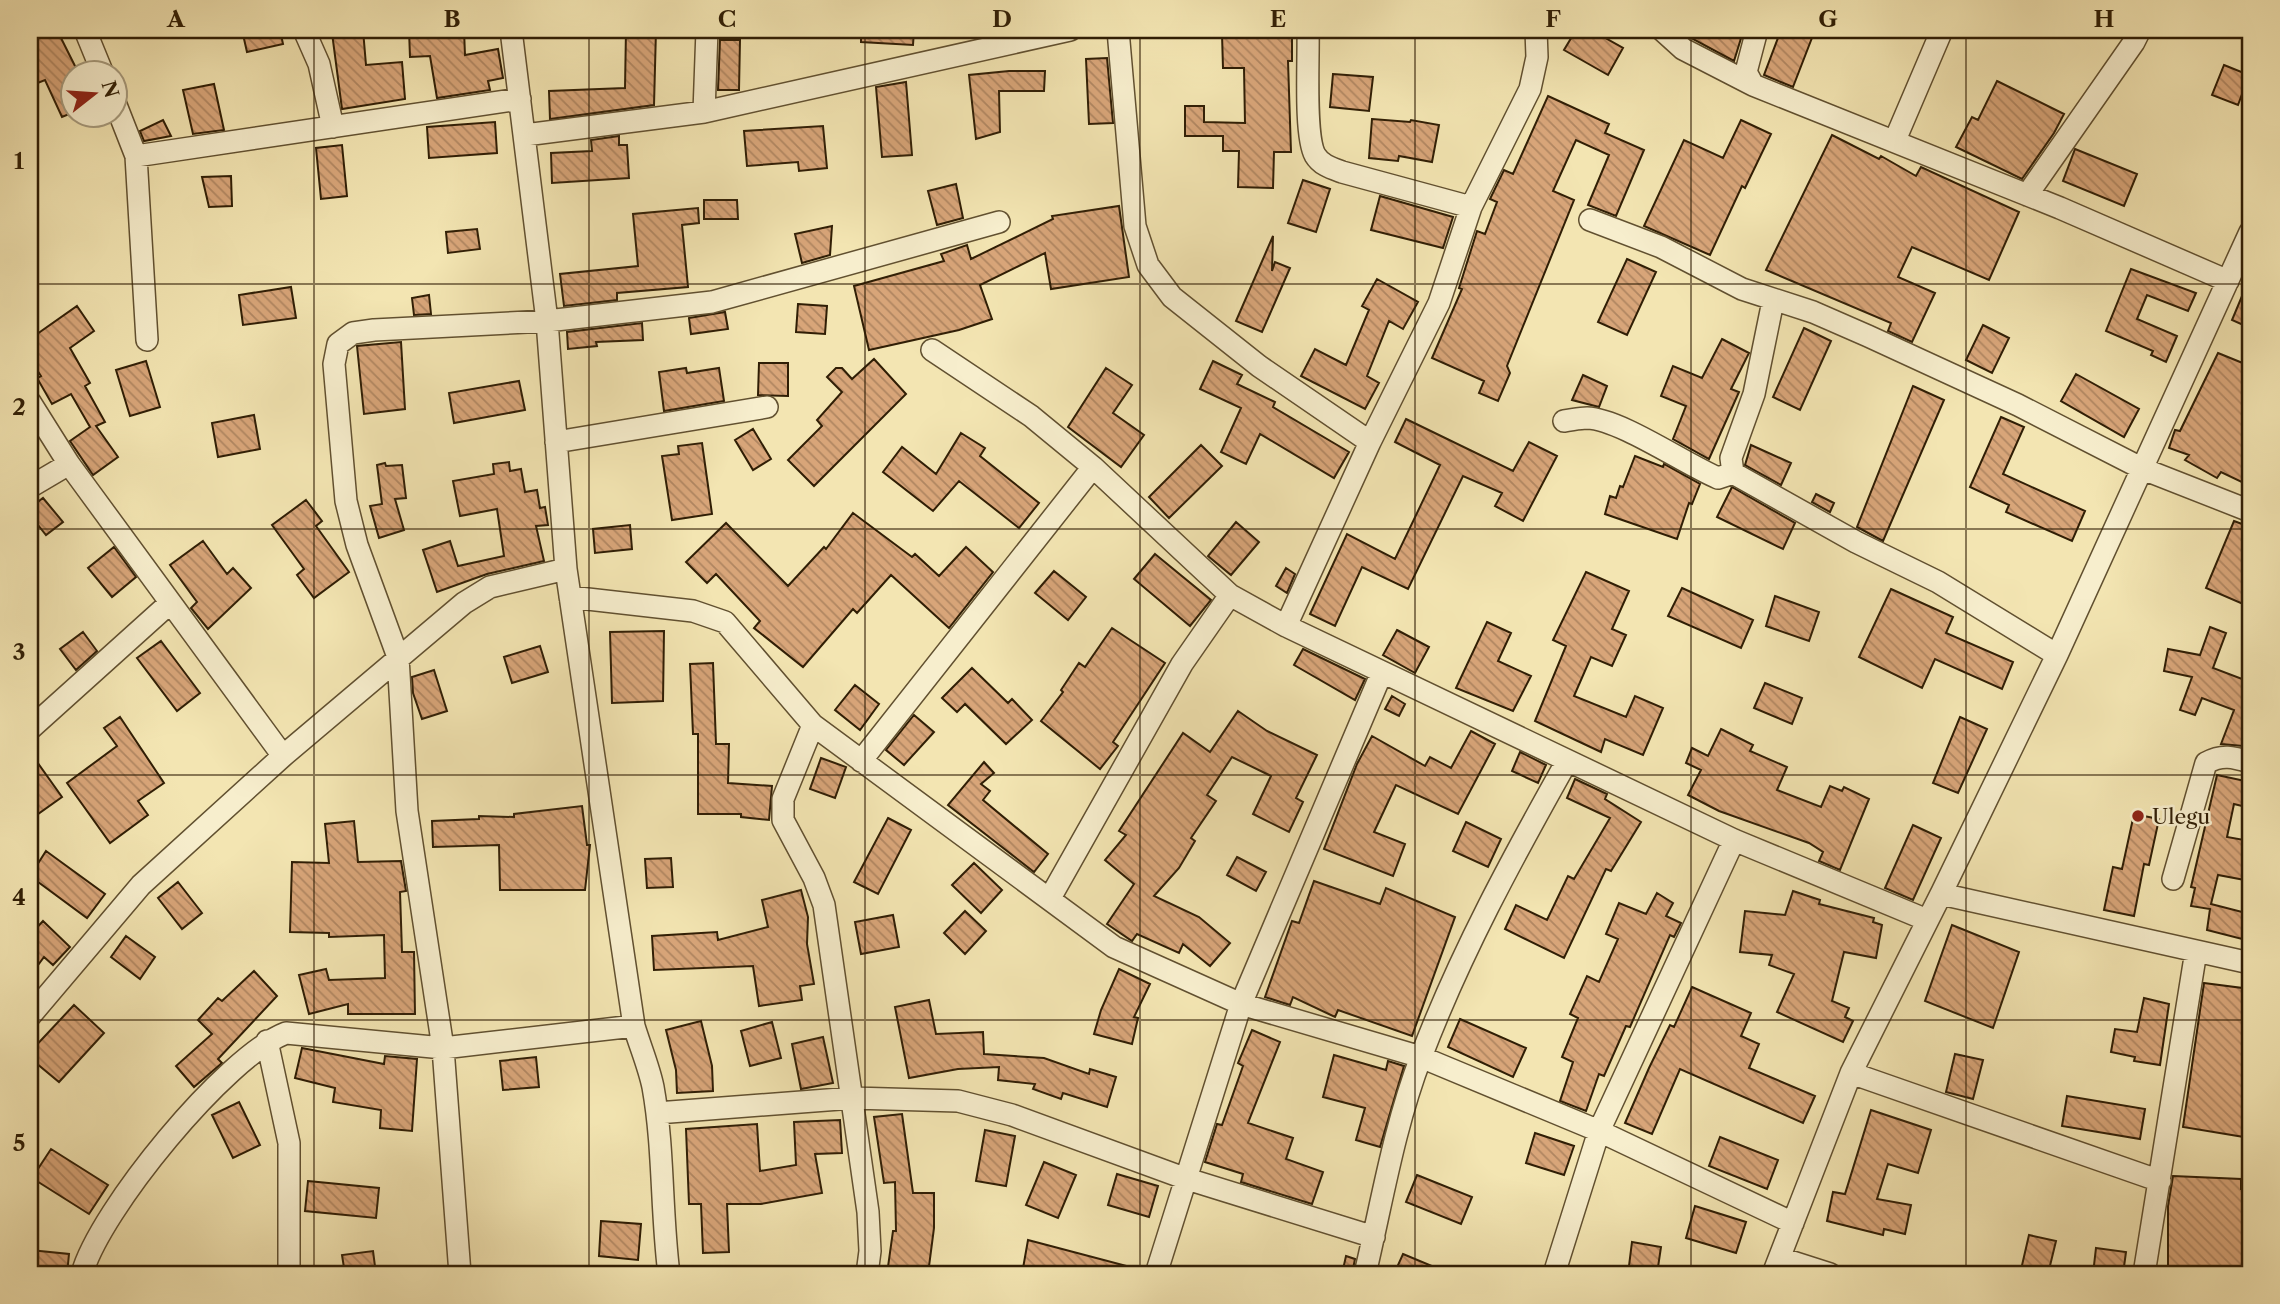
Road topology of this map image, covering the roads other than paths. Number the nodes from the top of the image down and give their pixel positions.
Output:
1 (85, 30) edge
2 (304, 30) edge
3 (512, 30) edge
4 (707, 30) edge
5 (1070, 30) edge
6 (1118, 30) edge
7 (1308, 30) edge
8 (1536, 30) edge
9 (1662, 30) edge
10 (1758, 30) edge
11 (1941, 30) edge
12 (2140, 30) edge
13 (97, 60) edge
14 (1753, 85) junction
15 (520, 99) junction
16 (704, 111) junction
17 (333, 127) junction
18 (126, 130) edge
19 (524, 135) junction
20 (1895, 140) junction
21 (136, 156) junction
22 (2028, 195) junction
23 (1471, 207) junction
24 (1590, 220) dead end
25 (999, 222) dead end
26 (2250, 232) edge
27 (2238, 273) edge
28 (1773, 301) junction
29 (547, 321) junction
30 (147, 340) dead end
31 (932, 350) dead end
32 (30, 402) edge
33 (767, 407) dead end
34 (1564, 421) dead end
35 (556, 442) junction
36 (1370, 442) junction
37 (69, 464) junction
38 (1093, 467) junction
39 (2143, 469) junction
40 (1733, 473) junction
41 (30, 487) edge
42 (2250, 511) edge
43 (566, 569) junction
44 (1230, 595) junction
45 (570, 597) junction
46 (170, 603) junction
47 (1286, 626) junction
48 (2057, 655) junction
49 (398, 657) junction
50 (1382, 672) junction
51 (813, 725) junction
52 (30, 729) edge
53 (283, 756) junction
54 (861, 761) junction
55 (1567, 761) junction
56 (2250, 762) edge
57 (1734, 840) junction
58 (2173, 879) dead end
59 (1941, 894) junction
60 (1050, 898) junction
61 (1927, 920) junction
62 (2196, 951) junction
63 (2250, 963) edge
64 (1241, 1004) junction
65 (30, 1016) edge
66 (634, 1026) junction
67 (267, 1041) junction
68 (443, 1048) junction
69 (1421, 1057) junction
70 (1851, 1073) junction
71 (853, 1098) junction
72 (657, 1113) junction
73 (1599, 1131) junction
74 (1184, 1178) junction
75 (2160, 1181) junction
76 (1793, 1223) junction
77 (1374, 1237) junction
78 (1777, 1266) edge
79 (82, 1274) edge
80 (289, 1274) edge
81 (460, 1274) edge
82 (669, 1274) edge
83 (867, 1274) edge
84 (1156, 1274) edge
85 (1365, 1274) edge
86 (1554, 1274) edge
87 (1830, 1274) edge
88 (2144, 1274) edge

1 - 13 street
2 - 17 street
3 - 15 street
4 - 16 street
5 - 16 street
6 - 36 street
7 - 23 street
8 - 23 street
9 - 14 street
10 - 14 street
11 - 20 street
12 - 22 street
14 - 20 street
15 - 17 street
15 - 19 street
16 - 19 street
17 - 21 street
18 - 21 street
19 - 29 street
20 - 22 street
21 - 30 street
22 - 27 street
23 - 36 street
24 - 28 street
25 - 29 street
26 - 27 street
27 - 39 street
28 - 39 street
28 - 40 street
29 - 35 street
29 - 49 street
31 - 38 street
32 - 37 street
33 - 35 street
34 - 40 street
35 - 43 street
36 - 47 street
37 - 41 street
37 - 46 street
38 - 44 street
38 - 54 street
39 - 42 street
39 - 48 street
40 - 48 street
43 - 45 street
43 - 49 street
44 - 47 street
44 - 60 street
45 - 51 street
45 - 66 street
46 - 52 street
46 - 53 street
47 - 50 street
48 - 59 street
49 - 53 street
49 - 68 street
50 - 55 street
50 - 64 street
51 - 54 street
51 - 71 street
53 - 65 street
54 - 60 street
55 - 57 street
55 - 69 street
56 - 58 street
57 - 61 street
57 - 73 street
59 - 61 street
59 - 62 street
60 - 64 street
61 - 70 street
62 - 63 street
62 - 75 street
64 - 69 street
64 - 74 street
66 - 68 street
66 - 72 street
67 - 68 street
67 - 79 street
67 - 80 street
68 - 81 street
69 - 73 street
69 - 77 street
70 - 75 street
70 - 76 street
71 - 72 street
71 - 74 street
71 - 83 street
72 - 82 street
73 - 76 street
73 - 86 street
74 - 77 street
74 - 84 street
75 - 88 street
76 - 78 street
77 - 85 street
78 - 87 street

